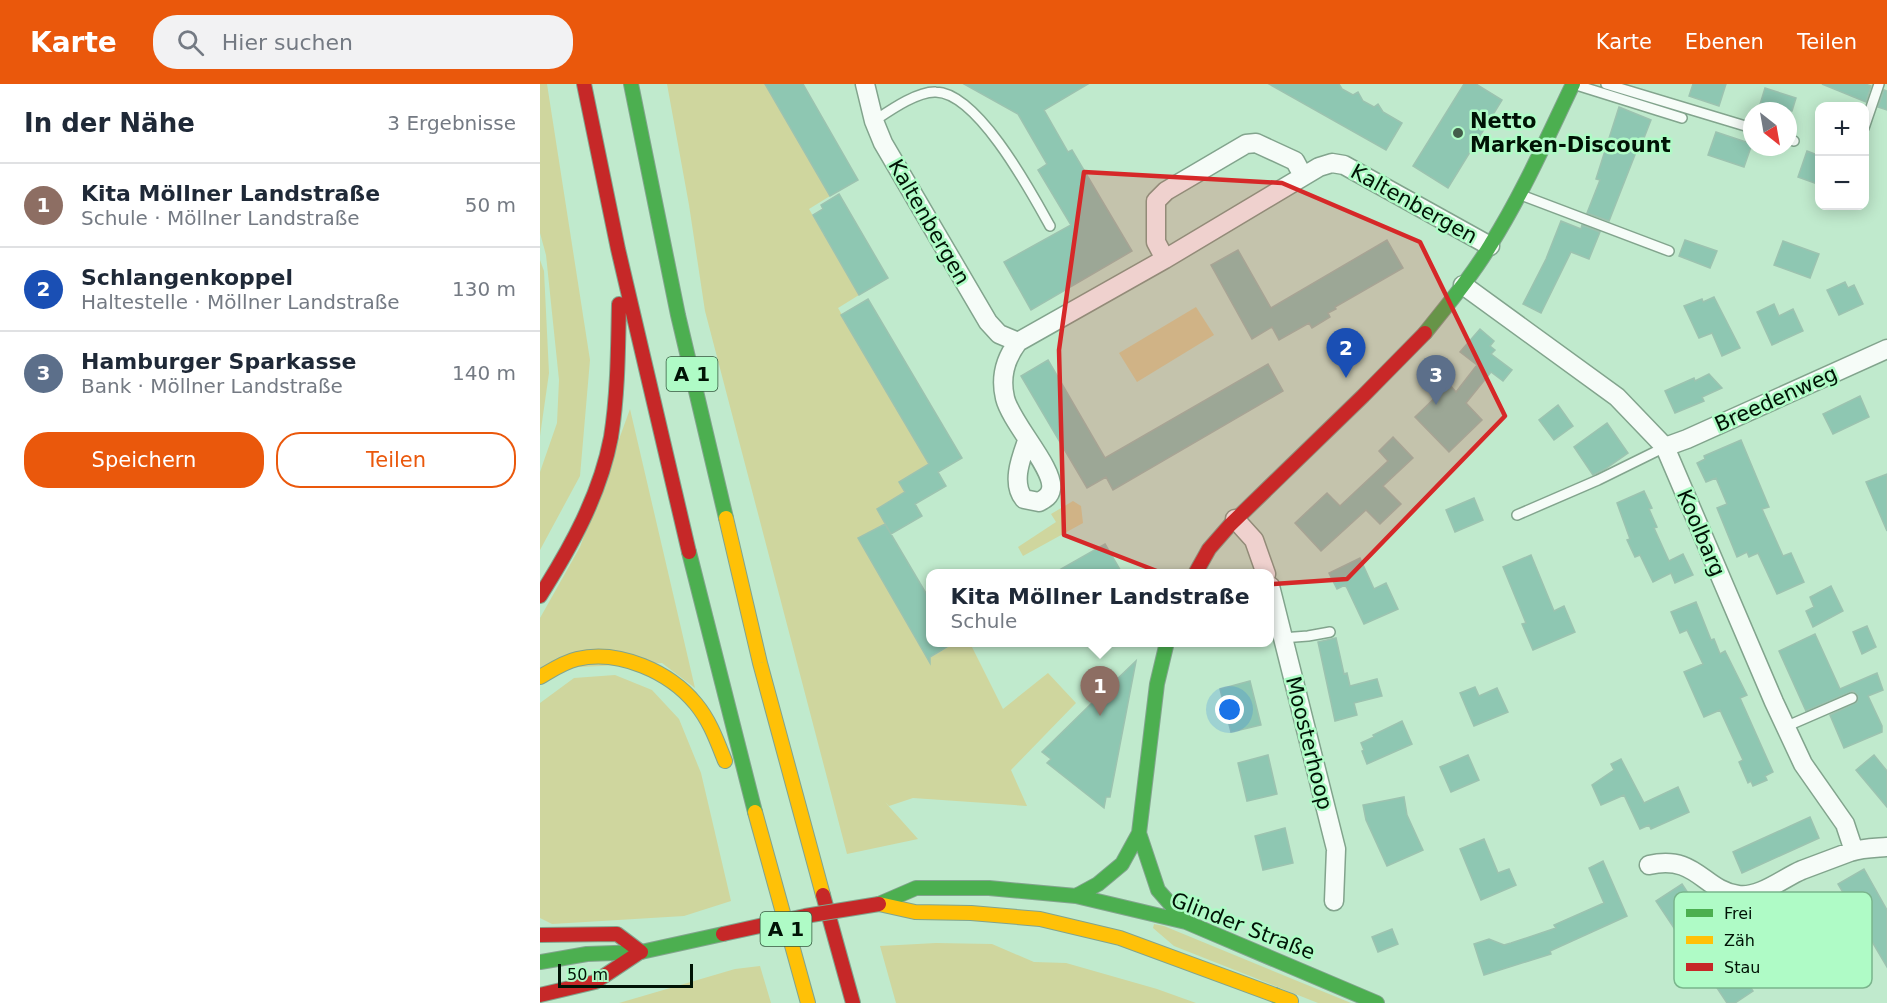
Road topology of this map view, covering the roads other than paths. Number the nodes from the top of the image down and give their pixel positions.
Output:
1 (584, 84) edge
2 (631, 84) edge
3 (865, 84) edge
4 (1573, 84) edge
5 (1606, 84) edge
6 (1879, 84) edge
7 (1869, 113) edge
8 (1682, 118) dead end
9 (874, 121) junction
10 (1743, 125) edge
11 (1303, 176) junction
12 (1519, 194) junction
13 (1050, 226) dead end
14 (1490, 246) junction
15 (1669, 251) dead end
16 (1165, 259) junction
17 (621, 263) junction
18 (1462, 285) junction
19 (1018, 342) junction
20 (1887, 349) edge
21 (1027, 441) dead end
22 (1665, 447) junction
23 (1517, 515) dead end
24 (1235, 519) junction
25 (1198, 569) edge
26 (1265, 569) edge
27 (540, 596) edge
28 (1274, 606) edge
29 (1330, 632) dead end
30 (1282, 638) junction
31 (1166, 647) edge
32 (540, 677) edge
33 (1852, 698) dead end
34 (1785, 727) junction
35 (1139, 833) junction
36 (1887, 847) edge
37 (1854, 851) junction
38 (766, 854) junction
39 (1122, 864) junction
40 (1649, 865) dead end
41 (1150, 868) junction
42 (1724, 892) edge
43 (1758, 892) edge
44 (1076, 896) junction
45 (1334, 901) dead end
46 (879, 904) junction
47 (1127, 907) junction
48 (1186, 922) junction
49 (540, 935) edge
50 (640, 952) junction
51 (540, 962) edge
52 (540, 995) edge
53 (1275, 995) junction
54 (808, 1003) edge
55 (853, 1003) edge
56 (1288, 1003) edge
57 (1297, 1003) edge
58 (1377, 1003) edge

1 - 17 main road, A 1
2 - 55 main road, A 1
3 - 9 street, Kaltenbergen
4 - 8 lane
4 - 12 main road
5 - 10 lane
6 - 7 lane
9 - 13 lane
9 - 19 street, Kaltenbergen
11 - 14 street, Kaltenbergen
11 - 16 street, Kaltenbergen
11 - 16 street
12 - 14 main road
12 - 15 lane
14 - 18 main road
16 - 19 street, Kaltenbergen
17 - 27 main road
17 - 38 main road, A 1
18 - 22 street, Koolbarg
18 - 24 main road
19 - 21 street
20 - 22 street, Breedenweg
22 - 23 lane
22 - 34 street, Koolbarg
24 - 25 main road
24 - 26 street
28 - 30 street, Moosterhoop
29 - 30 lane
30 - 45 street, Moosterhoop
31 - 35 main road
32 - 38 main road
33 - 34 lane
34 - 37 street, Koolbarg
35 - 39 main road
35 - 41 main road
36 - 37 street
37 - 43 street
38 - 54 main road, A 1
39 - 44 main road
39 - 47 main road
40 - 42 street
41 - 47 main road
41 - 48 main road
44 - 46 main road, Glinder Straße
44 - 47 main road, Glinder Straße
46 - 47 main road, Glinder Straße
46 - 50 main road, Glinder Straße, bridge
47 - 48 main road, Glinder Straße
47 - 53 main road, Glinder Straße
48 - 58 main road, Glinder Straße
49 - 50 main road
50 - 51 main road, Glinder Straße
50 - 52 main road, Glinder Straße
53 - 56 main road
53 - 57 main road, Glinder Straße

